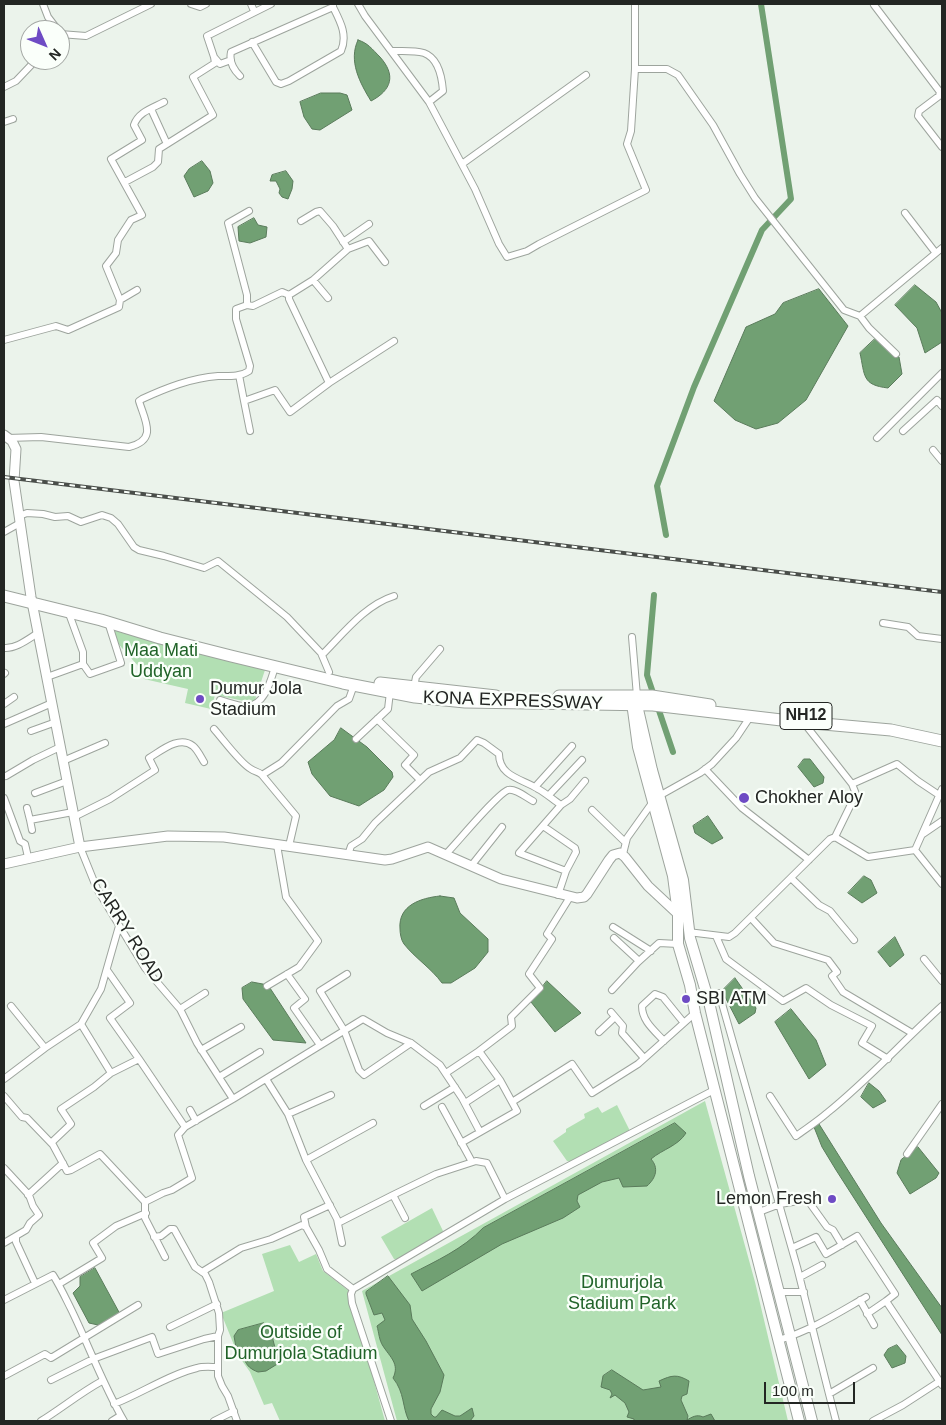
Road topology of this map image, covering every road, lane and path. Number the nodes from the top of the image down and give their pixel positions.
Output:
1 (43, 4) edge
2 (151, 4) edge
3 (191, 4) edge
4 (206, 4) edge
5 (251, 4) edge
6 (271, 4) edge
7 (358, 4) edge
8 (635, 4) edge
9 (333, 5) edge
10 (874, 5) dead end
11 (254, 11) junction
12 (50, 20) edge
13 (70, 34) edge
14 (252, 42) junction
15 (392, 51) junction
16 (214, 57) junction
17 (231, 60) junction
18 (635, 69) junction
19 (26, 70) edge
20 (240, 76) dead end
21 (586, 76) dead end
22 (4, 87) edge
23 (164, 102) dead end
24 (429, 102) junction
25 (151, 110) junction
26 (13, 120) dead end
27 (4, 122) edge
28 (167, 144) junction
29 (942, 147) edge
30 (462, 164) junction
31 (125, 182) junction
32 (249, 211) dead end
33 (905, 213) dead end
34 (301, 221) dead end
35 (369, 224) dead end
36 (343, 242) junction
37 (942, 248) edge
38 (348, 249) junction
39 (935, 252) junction
40 (385, 262) dead end
41 (313, 280) junction
42 (137, 290) dead end
43 (289, 295) junction
44 (328, 298) dead end
45 (120, 300) junction
46 (247, 305) junction
47 (860, 316) junction
48 (4, 340) edge
49 (394, 341) dead end
50 (896, 354) dead end
51 (942, 373) edge
52 (239, 375) junction
53 (329, 383) junction
54 (244, 401) junction
55 (942, 406) edge
56 (250, 431) dead end
57 (903, 431) dead end
58 (6, 437) edge
59 (877, 438) dead end
60 (933, 450) dead end
61 (942, 461) edge
62 (20, 519) junction
63 (4, 532) edge
64 (4, 590) edge
65 (4, 596) edge
66 (394, 596) dead end
67 (32, 600) junction
68 (68, 612) junction
69 (108, 622) junction
70 (883, 623) dead end
71 (38, 633) junction
72 (632, 637) dead end
73 (942, 639) edge
74 (4, 648) edge
75 (440, 649) dead end
76 (322, 655) junction
77 (84, 664) junction
78 (275, 667) junction
79 (329, 672) junction
80 (47, 677) junction
81 (354, 685) junction
82 (414, 687) junction
83 (390, 692) junction
84 (14, 697) dead end
85 (635, 699) junction
86 (220, 700) dead end
87 (52, 703) junction
88 (670, 703) junction
89 (4, 704) edge
90 (750, 717) junction
91 (377, 719) junction
92 (56, 722) junction
93 (803, 722) junction
94 (4, 724) edge
95 (214, 729) dead end
96 (31, 731) dead end
97 (942, 735) edge
98 (356, 739) dead end
99 (942, 741) edge
100 (105, 743) dead end
101 (572, 746) dead end
102 (60, 747) junction
103 (63, 760) junction
104 (582, 760) dead end
105 (204, 762) dead end
106 (705, 770) junction
107 (262, 775) junction
108 (6, 776) dead end
109 (420, 780) junction
110 (67, 781) junction
111 (585, 781) dead end
112 (852, 784) junction
113 (535, 787) junction
114 (941, 792) edge
115 (35, 793) dead end
116 (548, 796) junction
117 (4, 798) edge
118 (656, 799) junction
119 (533, 801) dead end
120 (561, 806) junction
121 (28, 808) dead end
122 (592, 810) dead end
123 (73, 814) junction
124 (30, 820) junction
125 (942, 821) edge
126 (544, 826) junction
127 (502, 827) dead end
128 (32, 830) dead end
129 (923, 834) junction
130 (835, 837) junction
131 (625, 842) junction
132 (277, 845) junction
133 (289, 846) junction
134 (80, 847) junction
135 (915, 850) junction
136 (446, 854) junction
137 (623, 854) junction
138 (348, 855) junction
139 (28, 857) junction
140 (808, 860) junction
141 (4, 864) edge
142 (471, 866) junction
143 (566, 871) junction
144 (791, 878) junction
145 (942, 884) edge
146 (558, 895) junction
147 (570, 898) junction
148 (678, 914) junction
149 (751, 918) junction
150 (119, 926) junction
151 (613, 926) dead end
152 (677, 931) junction
153 (690, 932) junction
154 (716, 936) junction
155 (614, 938) dead end
156 (854, 940) dead end
157 (678, 944) junction
158 (651, 950) junction
159 (924, 959) dead end
160 (639, 961) junction
161 (107, 970) junction
162 (287, 974) junction
163 (347, 974) dead end
164 (942, 981) edge
165 (267, 986) dead end
166 (612, 990) dead end
167 (205, 992) dead end
168 (719, 993) dead end
169 (11, 1006) dead end
170 (942, 1006) edge
171 (180, 1009) junction
172 (695, 1013) junction
173 (684, 1023) junction
174 (81, 1024) junction
175 (241, 1027) dead end
176 (344, 1030) junction
177 (599, 1032) dead end
178 (912, 1033) junction
179 (664, 1040) junction
180 (411, 1043) junction
181 (320, 1045) junction
182 (45, 1048) junction
183 (201, 1050) junction
184 (479, 1051) junction
185 (260, 1052) dead end
186 (644, 1058) junction
187 (140, 1059) junction
188 (888, 1059) junction
189 (111, 1073) junction
190 (446, 1073) junction
191 (219, 1077) junction
192 (4, 1079) edge
193 (266, 1079) junction
194 (500, 1080) junction
195 (455, 1087) junction
196 (716, 1089) junction
197 (331, 1095) dead end
198 (4, 1096) edge
199 (770, 1096) dead end
200 (233, 1098) junction
201 (512, 1102) junction
202 (465, 1103) junction
203 (942, 1104) edge
204 (424, 1106) dead end
205 (442, 1107) dead end
206 (190, 1110) dead end
207 (288, 1114) junction
208 (196, 1120) junction
209 (373, 1123) dead end
210 (185, 1127) junction
211 (480, 1132) junction
212 (51, 1143) junction
213 (461, 1143) junction
214 (907, 1154) dead end
215 (306, 1160) junction
216 (472, 1162) junction
217 (63, 1163) junction
218 (4, 1168) edge
219 (28, 1194) junction
220 (394, 1195) junction
221 (505, 1199) junction
222 (145, 1202) junction
223 (780, 1204) junction
224 (330, 1205) junction
225 (758, 1212) junction
226 (146, 1213) junction
227 (404, 1218) dead end
228 (338, 1223) junction
229 (306, 1227) junction
230 (16, 1237) junction
231 (154, 1237) junction
232 (4, 1243) edge
233 (342, 1243) dead end
234 (842, 1245) junction
235 (792, 1248) junction
236 (165, 1257) dead end
237 (822, 1265) dead end
238 (202, 1272) junction
239 (800, 1278) junction
240 (35, 1283) junction
241 (60, 1284) junction
242 (354, 1289) junction
243 (780, 1292) junction
244 (804, 1292) junction
245 (4, 1300) edge
246 (886, 1301) junction
247 (217, 1304) junction
248 (138, 1305) dead end
249 (867, 1314) junction
250 (874, 1325) dead end
251 (812, 1326) junction
252 (170, 1327) dead end
253 (218, 1336) junction
254 (790, 1336) junction
255 (84, 1338) junction
256 (779, 1340) junction
257 (93, 1359) junction
258 (217, 1367) junction
259 (873, 1368) dead end
260 (4, 1376) edge
261 (51, 1380) dead end
262 (102, 1380) junction
263 (941, 1383) edge
264 (829, 1394) junction
265 (114, 1404) junction
266 (234, 1411) junction
267 (122, 1419) edge
268 (41, 1421) edge
269 (112, 1421) edge
270 (214, 1421) edge
271 (237, 1421) edge
272 (391, 1421) edge
273 (799, 1421) edge
274 (812, 1421) edge
275 (836, 1421) edge
276 (873, 1421) edge

1 - 12 street
2 - 13 street
3 - 4 street
5 - 11 street
6 - 11 street
7 - 15 street
8 - 18 street
9 - 14 street
9 - 14 street
10 - 29 street
11 - 16 street
14 - 17 street
15 - 24 street
15 - 24 street
16 - 17 street
16 - 28 street
17 - 20 street
18 - 30 street
18 - 47 street
19 - 22 street
21 - 30 street
23 - 25 street
24 - 30 street
25 - 28 street
25 - 31 street
26 - 27 street
28 - 31 street
31 - 45 street
32 - 46 street
33 - 39 street
34 - 36 street
35 - 36 street
36 - 38 street
37 - 39 street
38 - 40 street
38 - 41 street
39 - 47 street
41 - 43 street
41 - 44 street
42 - 45 street
43 - 46 street
43 - 53 street
45 - 48 street
46 - 52 street
47 - 50 street
49 - 53 street
51 - 59 street
52 - 54 street
52 - 58 street
53 - 54 street
54 - 56 street
55 - 57 street
58 - 62 main road, CARRY ROAD
60 - 61 street
62 - 63 street
62 - 67 main road, CARRY ROAD
62 - 76 street
64 - 67 highway, KONA EXPRESSWAY / NH12
65 - 67 highway, KONA EXPRESSWAY / NH12
66 - 76 street
67 - 68 highway, KONA EXPRESSWAY / NH12
67 - 71 main road, CARRY ROAD
67 - 79 highway, KONA EXPRESSWAY / NH12
68 - 69 highway, KONA EXPRESSWAY / NH12
68 - 77 street
69 - 77 street
69 - 78 highway, KONA EXPRESSWAY / NH12
70 - 73 street
71 - 74 street
71 - 80 main road, CARRY ROAD
72 - 85 street
75 - 82 street
76 - 79 street
77 - 80 street
78 - 81 highway, KONA EXPRESSWAY / NH12
78 - 86 street
79 - 82 highway, KONA EXPRESSWAY / NH12
80 - 87 main road, CARRY ROAD
81 - 83 highway, KONA EXPRESSWAY / NH12
81 - 107 street
82 - 85 highway, KONA EXPRESSWAY / NH12
83 - 85 highway, KONA EXPRESSWAY / NH12
83 - 91 street
84 - 89 street
85 - 88 highway, KONA EXPRESSWAY / NH12
85 - 118 main road
87 - 92 main road, CARRY ROAD
87 - 94 street
88 - 90 highway, KONA EXPRESSWAY / NH12
88 - 97 highway, KONA EXPRESSWAY / NH12
90 - 93 highway, KONA EXPRESSWAY / NH12
90 - 106 street
91 - 98 street
91 - 109 street
92 - 96 street
92 - 102 main road, CARRY ROAD
93 - 99 highway, KONA EXPRESSWAY / NH12
93 - 112 street
95 - 107 street
100 - 103 street
101 - 113 street
102 - 103 main road, CARRY ROAD
102 - 108 street
103 - 110 main road, CARRY ROAD
104 - 116 street
105 - 123 street
106 - 118 street
106 - 140 street
107 - 133 street
109 - 113 street
109 - 138 street
110 - 115 street
110 - 123 main road, CARRY ROAD
111 - 120 street
112 - 114 street
112 - 130 street
113 - 116 street
114 - 129 street
116 - 120 street
117 - 139 street
118 - 131 street
118 - 148 main road
118 - 153 main road
119 - 136 street
120 - 126 street
121 - 124 street
122 - 131 street
123 - 124 street
123 - 134 main road, CARRY ROAD
124 - 128 street
125 - 129 street
126 - 143 street
126 - 143 street
127 - 142 street
129 - 135 street
130 - 135 street
130 - 140 street
131 - 137 street
132 - 133 main road
132 - 134 main road
132 - 162 street
133 - 138 main road
134 - 139 main road
134 - 150 street, CARRY ROAD
135 - 145 street
136 - 138 main road
136 - 142 main road
137 - 147 main road
137 - 148 main road
139 - 141 main road
140 - 144 street
142 - 146 main road
143 - 146 street
144 - 149 street
144 - 156 street
146 - 147 main road
147 - 184 street
148 - 152 main road
149 - 154 street
149 - 178 street
150 - 161 street
150 - 171 street, CARRY ROAD
151 - 158 street
152 - 153 street
152 - 157 main road
153 - 154 street
153 - 225 main road
154 - 188 street
155 - 160 street
157 - 158 street
157 - 172 main road
158 - 160 street
159 - 164 street
160 - 166 street
161 - 174 street
161 - 187 street
162 - 165 street
162 - 181 street
163 - 176 street
167 - 171 street
168 - 223 street
169 - 182 street
170 - 178 street
171 - 183 street, CARRY ROAD
172 - 173 street
172 - 196 main road
173 - 179 street
173 - 179 street
174 - 182 street
174 - 189 street
175 - 183 street
176 - 180 street
176 - 180 street
176 - 181 street
177 - 186 street
178 - 188 street
179 - 186 street
180 - 190 street
181 - 193 street
182 - 192 street
183 - 191 street, CARRY ROAD
184 - 190 street
184 - 194 street
185 - 191 street
186 - 201 street
187 - 189 street
187 - 210 street
188 - 199 street
189 - 212 street
190 - 195 street
191 - 200 street, CARRY ROAD
193 - 200 street
193 - 207 street
194 - 201 street
194 - 202 street
195 - 202 street
195 - 204 street
196 - 221 street
196 - 256 main road
197 - 207 street
198 - 212 street
200 - 208 street
201 - 211 street
202 - 211 street
203 - 214 street
205 - 213 street
206 - 208 street
207 - 215 street
208 - 210 street
209 - 215 street
210 - 222 street
211 - 213 street
212 - 217 street
213 - 216 street
215 - 224 street
216 - 220 street
216 - 221 street
217 - 219 street
217 - 222 street
218 - 219 street
219 - 230 street
220 - 227 street
220 - 228 street
221 - 242 street
222 - 226 street
223 - 225 street
223 - 234 street
223 - 235 street
224 - 228 street
224 - 229 street
225 - 243 main road
226 - 231 street
226 - 241 street
228 - 233 street
229 - 238 street
229 - 242 street
230 - 232 street
230 - 240 street
231 - 236 street
231 - 238 street
234 - 235 street
234 - 246 street
235 - 239 street
237 - 239 street
238 - 247 street
239 - 244 street
240 - 241 street
240 - 245 street
241 - 255 street
242 - 272 street
243 - 244 street
243 - 254 main road
244 - 251 street
246 - 249 street
246 - 263 street
247 - 252 street
247 - 253 street
248 - 255 street
249 - 250 street
249 - 251 street
251 - 254 street
251 - 264 street
253 - 257 street
253 - 258 street
254 - 256 street
254 - 274 main road
255 - 257 street
255 - 260 street
256 - 273 main road
257 - 261 street
257 - 262 street
258 - 265 street
258 - 266 street
259 - 264 street
262 - 265 street
262 - 268 street
263 - 276 street
264 - 275 street
265 - 267 street
266 - 270 street
266 - 271 street
267 - 269 street

